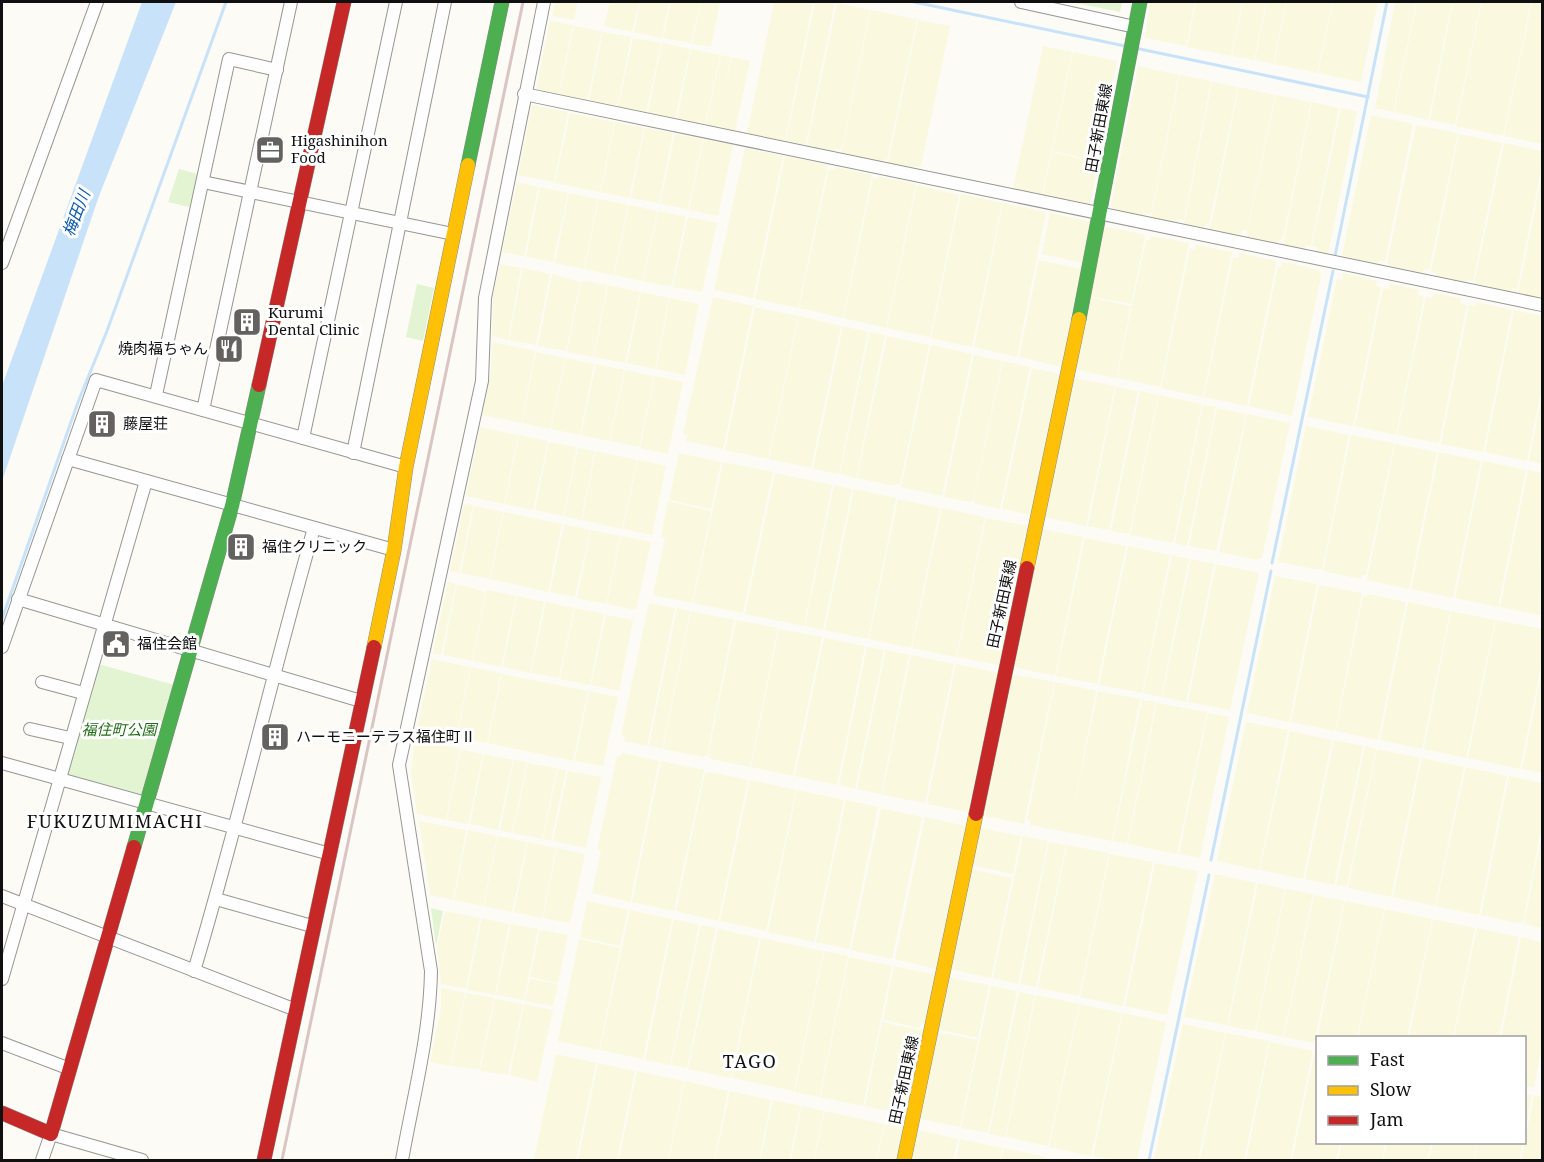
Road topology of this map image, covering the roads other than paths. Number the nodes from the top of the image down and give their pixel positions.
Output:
1 (97, 2) edge
2 (291, 2) edge
3 (344, 2) edge
4 (396, 2) edge
5 (445, 2) edge
6 (502, 2) edge
7 (544, 2) edge
8 (1021, 2) edge
9 (1140, 2) edge
10 (1131, 40) junction
11 (276, 70) junction
12 (524, 94) junction
13 (203, 182) junction
14 (250, 192) junction
15 (301, 203) junction
16 (352, 213) junction
17 (1101, 213) junction
18 (400, 224) junction
19 (453, 234) junction
20 (2, 263) edge
21 (1542, 305) edge
22 (156, 395) junction
23 (203, 410) junction
24 (253, 424) junction
25 (303, 438) junction
26 (353, 453) junction
27 (68, 459) junction
28 (406, 467) junction
29 (146, 481) junction
30 (232, 506) junction
31 (314, 528) junction
32 (394, 550) junction
33 (18, 599) junction
34 (104, 625) junction
35 (2, 647) edge
36 (190, 650) junction
37 (272, 675) junction
38 (42, 682) dead end
39 (83, 693) junction
40 (361, 701) junction
41 (30, 729) dead end
42 (70, 738) junction
43 (2, 763) edge
44 (58, 779) junction
45 (147, 805) junction
46 (235, 827) junction
47 (330, 854) junction
48 (2, 896) edge
49 (216, 899) junction
50 (24, 905) junction
51 (312, 926) junction
52 (107, 938) junction
53 (194, 971) junction
54 (2, 979) edge
55 (296, 1010) junction
56 (2, 1043) edge
57 (70, 1069) junction
58 (2, 1113) edge
59 (51, 1134) junction
60 (42, 1161) edge
61 (142, 1161) edge
62 (264, 1161) edge
63 (402, 1161) edge
64 (904, 1161) edge

1 - 20 street
2 - 11 street
3 - 15 street
4 - 16 street
5 - 18 street
6 - 19 street
7 - 12 street
8 - 10 street
9 - 10 street, 田子新田東線
10 - 17 street, 田子新田東線
11 - 13 street
11 - 14 street
12 - 17 street
12 - 63 street
13 - 14 street
13 - 22 street
14 - 15 street
14 - 23 street
15 - 16 street
15 - 24 street
16 - 18 street
16 - 25 street
17 - 21 street
17 - 64 street, 田子新田東線
18 - 19 street
18 - 26 street
19 - 28 street
22 - 23 street
22 - 27 street
23 - 24 street
24 - 25 street
24 - 30 street
25 - 26 street
26 - 28 street
27 - 29 street
27 - 33 street
28 - 32 street
29 - 30 street
29 - 34 street
30 - 31 street
30 - 36 street
31 - 32 street
31 - 37 street
32 - 40 street
33 - 34 street
33 - 35 street
34 - 36 street
34 - 39 street
36 - 37 street
36 - 45 street
37 - 40 street
37 - 46 street
38 - 39 street
39 - 42 street
40 - 47 street
41 - 42 street
42 - 44 street
43 - 44 street
44 - 45 street
44 - 50 street
45 - 46 street
45 - 52 street
46 - 47 street
46 - 49 street
47 - 51 street
48 - 50 street
49 - 51 street
49 - 53 street
50 - 52 street
50 - 54 street
51 - 55 street
52 - 53 street
52 - 57 street
53 - 55 street
55 - 62 street
56 - 57 street
57 - 59 street
58 - 59 street
59 - 60 street
59 - 61 street

